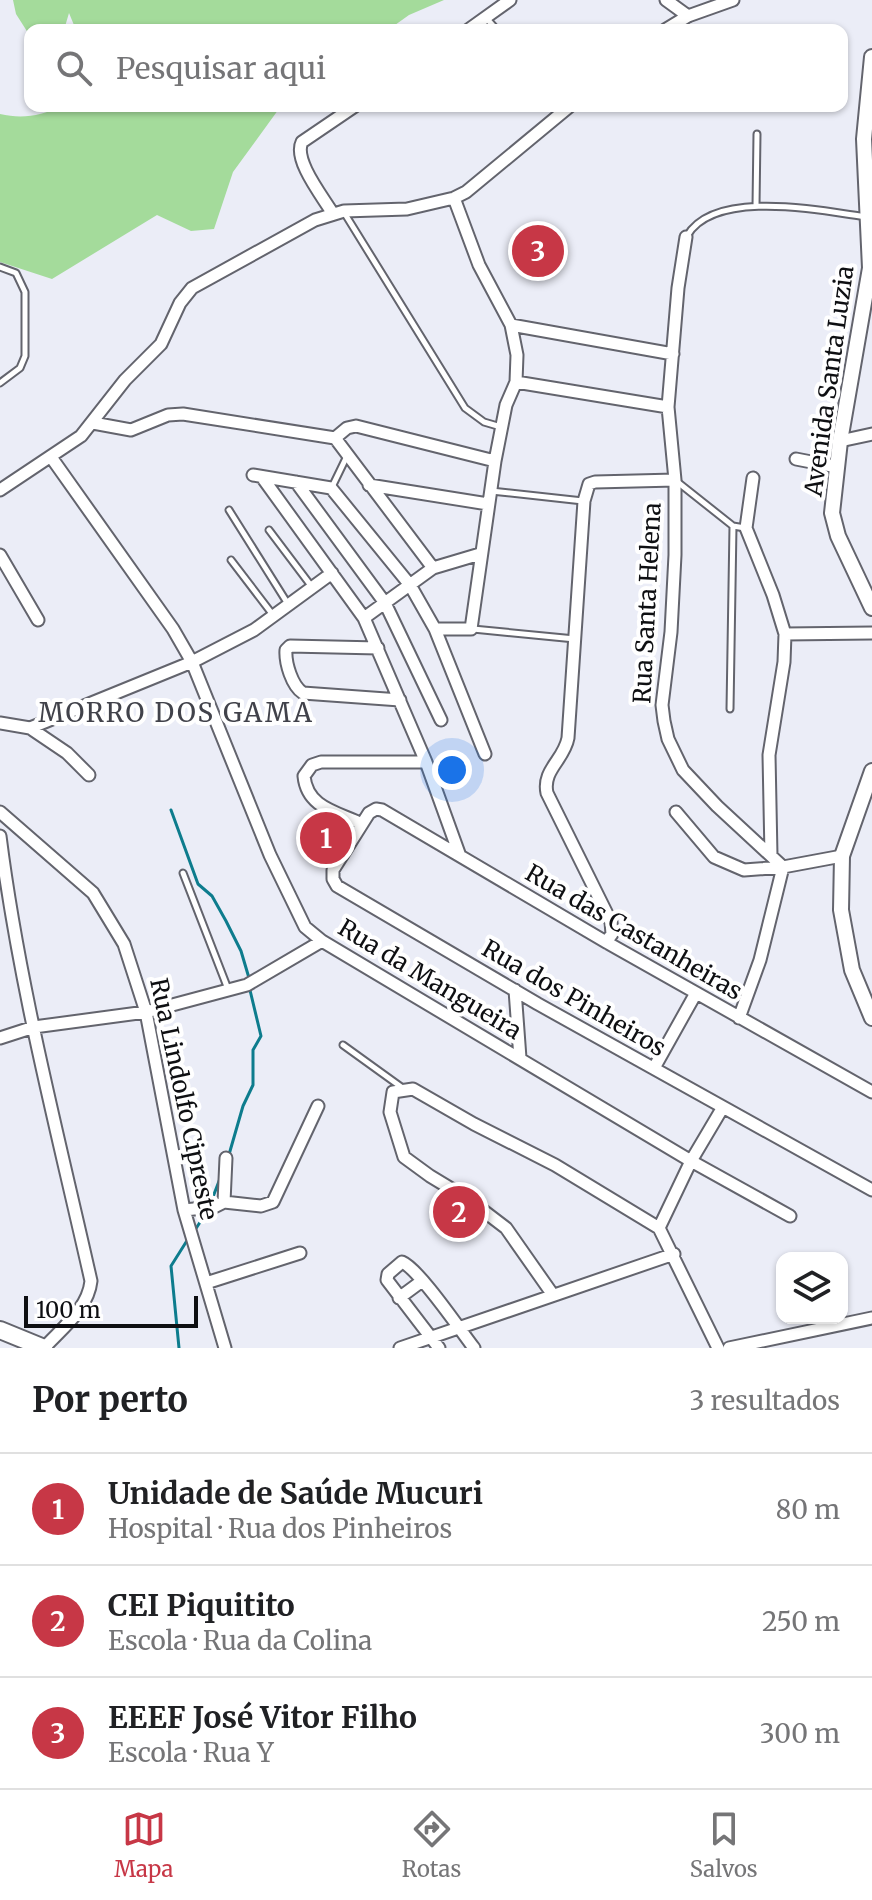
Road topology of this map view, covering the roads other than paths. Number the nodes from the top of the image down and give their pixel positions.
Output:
1 (510, 0) edge
2 (666, 0) edge
3 (733, 0) edge
4 (688, 16) junction
5 (486, 18) junction
6 (477, 24) edge
7 (492, 24) edge
8 (675, 24) edge
9 (872, 57) edge
10 (870, 76) edge
11 (346, 112) edge
12 (563, 112) edge
13 (757, 134) dead end
14 (454, 198) junction
15 (756, 206) junction
16 (339, 212) junction
17 (868, 217) junction
18 (686, 237) joint
19 (0, 267) edge
20 (871, 268) edge
21 (511, 325) junction
22 (673, 354) junction
23 (516, 382) junction
24 (0, 383) edge
25 (668, 407) junction
26 (93, 423) junction
27 (502, 428) junction
28 (872, 434) edge
29 (335, 438) junction
30 (840, 441) junction
31 (347, 455) junction
32 (51, 457) junction
33 (796, 459) dead end
34 (495, 461) junction
35 (837, 467) junction
36 (753, 478) dead end
37 (675, 480) junction
38 (296, 482) junction
39 (369, 485) junction
40 (331, 488) junction
41 (0, 490) edge
42 (491, 491) junction
43 (584, 501) junction
44 (488, 504) junction
45 (229, 510) dead end
46 (740, 527) junction
47 (269, 530) dead end
48 (480, 554) junction
49 (0, 555) edge
50 (231, 560) dead end
51 (433, 568) junction
52 (332, 573) junction
53 (410, 585) junction
54 (312, 588) junction
55 (385, 603) junction
56 (871, 604) edge
57 (289, 605) junction
58 (273, 615) junction
59 (364, 618) junction
60 (38, 620) dead end
61 (435, 629) junction
62 (471, 629) junction
63 (872, 633) edge
64 (785, 634) junction
65 (576, 639) junction
66 (378, 648) junction
67 (192, 662) junction
68 (400, 700) junction
69 (730, 709) dead end
70 (441, 720) dead end
71 (0, 723) edge
72 (30, 728) junction
73 (485, 754) dead end
74 (426, 762) junction
75 (872, 771) edge
76 (89, 775) dead end
77 (376, 809) joint
78 (0, 812) edge
79 (676, 812) dead end
80 (362, 824) junction
81 (0, 836) edge
82 (771, 855) junction
83 (842, 856) junction
84 (460, 857) junction
85 (783, 867) junction
86 (183, 873) dead end
87 (322, 941) junction
88 (606, 942) junction
89 (228, 990) junction
90 (515, 990) junction
91 (696, 993) junction
92 (146, 1012) junction
93 (739, 1018) junction
94 (872, 1018) edge
95 (34, 1027) junction
96 (0, 1038) edge
97 (343, 1045) dead end
98 (520, 1058) junction
99 (654, 1068) junction
100 (399, 1091) junction
101 (872, 1092) edge
102 (318, 1106) dead end
103 (723, 1107) junction
104 (226, 1158) dead end
105 (691, 1161) junction
106 (872, 1190) edge
107 (224, 1202) junction
108 (184, 1210) junction
109 (790, 1216) dead end
110 (659, 1228) junction
111 (300, 1253) dead end
112 (674, 1254) junction
113 (422, 1281) junction
114 (206, 1283) junction
115 (553, 1295) junction
116 (399, 1298) junction
117 (872, 1318) edge
118 (458, 1328) junction
119 (0, 1330) edge
120 (430, 1337) junction
121 (44, 1348) edge
122 (225, 1348) edge
123 (400, 1348) edge
124 (439, 1348) edge
125 (474, 1348) edge
126 (718, 1348) edge
127 (729, 1348) edge

1 - 5 street
2 - 4 street
3 - 4 street
4 - 8 street
5 - 6 street
5 - 7 lane
9 - 10 street, Avenida Santa Luzia
10 - 17 street, Avenida Santa Luzia
11 - 16 street
12 - 14 street
13 - 15 lane
14 - 16 street
14 - 21 street
15 - 17 lane
15 - 18 lane
16 - 26 street
16 - 27 lane
17 - 20 street, Avenida Santa Luzia
18 - 22 street, Rua Santa Helena
19 - 24 lane
20 - 30 street, Avenida Santa Luzia
21 - 22 street
21 - 23 street
22 - 25 street, Rua Santa Helena
23 - 25 street
23 - 27 street
25 - 37 street, Rua Santa Helena
26 - 29 street
26 - 32 street
27 - 34 street
28 - 30 street
29 - 31 street
29 - 34 street
30 - 35 street, Avenida Santa Luzia
31 - 39 street
31 - 40 lane
32 - 41 street
32 - 67 street, Rua da Mangueira
33 - 35 street
34 - 42 street
35 - 56 street, Avenida Santa Luzia
36 - 46 street
37 - 43 street
37 - 46 lane
37 - 82 street, Rua Santa Helena
38 - 40 street
38 - 52 street
38 - 55 street
39 - 44 street
39 - 51 street
40 - 53 street
42 - 43 lane
42 - 44 street
43 - 65 street
44 - 48 street
45 - 57 lane
46 - 64 street
46 - 69 lane
47 - 54 lane
48 - 51 street
48 - 62 street
49 - 60 street
50 - 58 lane
51 - 53 street
52 - 54 street
52 - 59 street
53 - 55 street
53 - 61 street
54 - 57 street
55 - 59 street
55 - 70 street
57 - 58 street
58 - 67 street
59 - 66 street
61 - 62 street
61 - 73 street
62 - 65 lane
63 - 64 street
64 - 82 street
65 - 88 street
66 - 68 street
66 - 68 street
67 - 72 street
67 - 87 street, Rua da Mangueira
68 - 74 street
71 - 72 street
72 - 76 street
74 - 80 street
74 - 84 street
75 - 83 street
77 - 80 street, Rua dos Pinheiros
77 - 84 street, Rua das Castanheiras
78 - 92 street, Rua Lindolfo Cipreste
79 - 85 street
80 - 90 street, Rua dos Pinheiros
81 - 95 street
82 - 85 street, Rua Santa Helena
83 - 85 street
83 - 94 street
84 - 88 street, Rua das Castanheiras
85 - 93 street
86 - 89 lane
87 - 89 street
87 - 98 street, Rua da Mangueira
88 - 91 street, Rua das Castanheiras
89 - 92 street
90 - 98 street
90 - 99 street, Rua dos Pinheiros
91 - 93 street, Rua das Castanheiras
91 - 99 street
92 - 95 street
92 - 108 street, Rua Lindolfo Cipreste
93 - 101 street, Rua das Castanheiras
95 - 96 street
95 - 121 street
97 - 100 lane
98 - 105 street, Rua da Mangueira
99 - 103 street, Rua dos Pinheiros
100 - 110 street
100 - 115 street
102 - 107 street
103 - 105 street
103 - 106 street, Rua dos Pinheiros
104 - 107 street
105 - 109 street, Rua da Mangueira
105 - 110 street
107 - 108 street
108 - 114 street, Rua Lindolfo Cipreste
110 - 112 street
111 - 114 street
112 - 115 street
112 - 126 street
113 - 116 street
113 - 116 street
113 - 118 street
114 - 122 street, Rua Lindolfo Cipreste
115 - 118 street
116 - 120 street
117 - 127 street
118 - 120 street
118 - 125 street
119 - 121 main road
120 - 123 street
120 - 124 street

